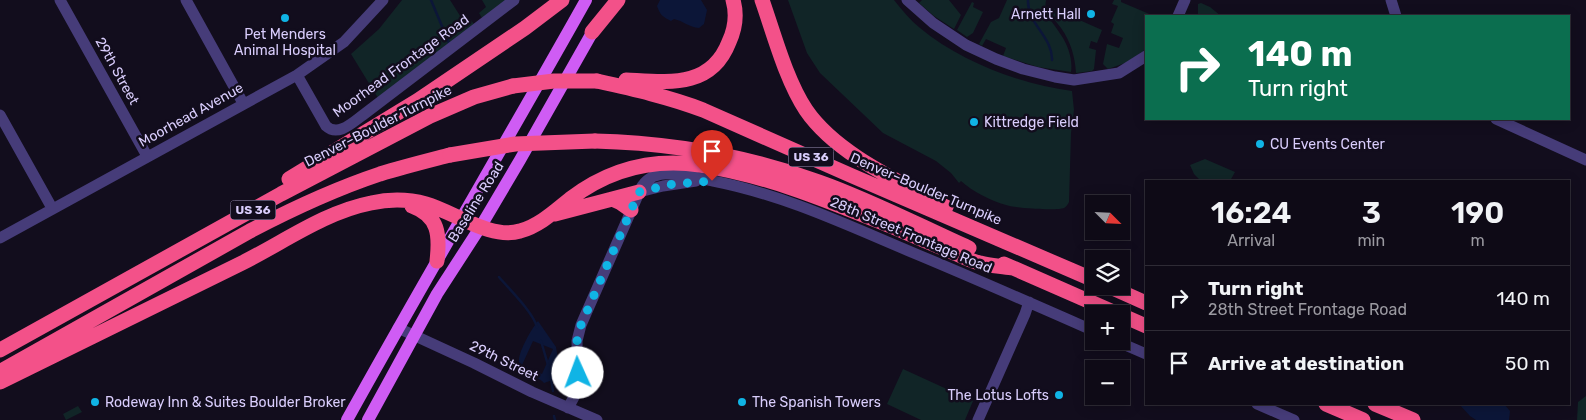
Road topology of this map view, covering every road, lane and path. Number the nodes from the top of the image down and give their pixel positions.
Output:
1 (60, 0) edge
2 (186, 0) edge
3 (383, 0) edge
4 (514, 0) edge
5 (562, 0) edge
6 (586, 0) edge
7 (610, 0) edge
8 (618, 0) edge
9 (733, 0) edge
10 (907, 0) edge
11 (1185, 0) edge
12 (1391, 0) edge
13 (764, 3) edge
14 (1178, 15) edge
15 (1396, 15) edge
16 (592, 32) junction
17 (1145, 57) edge
18 (297, 75) junction
19 (597, 81) junction
20 (244, 103) junction
21 (0, 115) edge
22 (1498, 120) edge
23 (148, 156) junction
24 (1586, 160) edge
25 (639, 192) junction
26 (612, 199) junction
27 (393, 200) junction
28 (52, 208) junction
29 (631, 210) junction
30 (546, 217) junction
31 (462, 218) junction
32 (480, 226) junction
33 (0, 238) edge
34 (1020, 247) junction
35 (437, 261) junction
36 (1012, 268) junction
37 (1085, 276) edge
38 (1128, 295) edge
39 (85, 302) junction
40 (1029, 302) junction
41 (1145, 303) edge
42 (1099, 305) edge
43 (1130, 319) edge
44 (1145, 326) edge
45 (1085, 327) edge
46 (398, 328) junction
47 (414, 336) junction
48 (1130, 347) edge
49 (0, 350) edge
50 (1145, 354) edge
51 (0, 372) edge
52 (0, 382) edge
53 (1259, 405) edge
54 (1328, 405) edge
55 (1377, 405) edge
56 (568, 408) junction
57 (347, 420) edge
58 (368, 420) edge
59 (597, 420) edge
60 (978, 420) edge
61 (1294, 420) edge
62 (1363, 420) edge
63 (1412, 420) edge

1 - 23 street, 29th Street
2 - 20 street
3 - 18 street, Moorhead Avenue
4 - 18 street, Moorhead Frontage Road
5 - 39 highway
6 - 31 main road, Baseline Road
7 - 16 main road, Baseline Road
8 - 16 highway
9 - 19 highway
10 - 17 street
11 - 14 street
12 - 15 street
13 - 34 highway
16 - 32 main road, Baseline Road
18 - 20 street, Moorhead Avenue
19 - 34 highway, Denver–Boulder Turnpike / US 36
19 - 39 highway, Denver–Boulder Turnpike / US 36, bridge
20 - 23 street, Moorhead Avenue
21 - 28 street
22 - 24 street
23 - 28 street, Moorhead Avenue
25 - 26 highway
25 - 29 street
25 - 40 street, 28th Street Frontage Road
26 - 29 highway
26 - 30 highway
27 - 31 highway
27 - 35 highway
27 - 52 highway
28 - 33 street, Moorhead Avenue
29 - 56 street
30 - 32 highway
30 - 36 highway
31 - 32 highway
31 - 35 main road, Baseline Road
32 - 47 main road, Baseline Road
34 - 37 highway, US 36
35 - 46 main road, Baseline Road
36 - 42 highway, US 36
36 - 51 highway, US 36, bridge
38 - 41 highway
39 - 49 highway, Denver–Boulder Turnpike / US 36
40 - 45 street, 28th Street Frontage Road
40 - 60 street
43 - 44 highway, US 36
46 - 47 street, 29th Street
46 - 57 main road, Baseline Road
47 - 56 street, 29th Street
47 - 58 main road, Baseline Road
48 - 50 street
53 - 61 street
54 - 62 highway
55 - 63 highway
56 - 59 street, 29th Street

